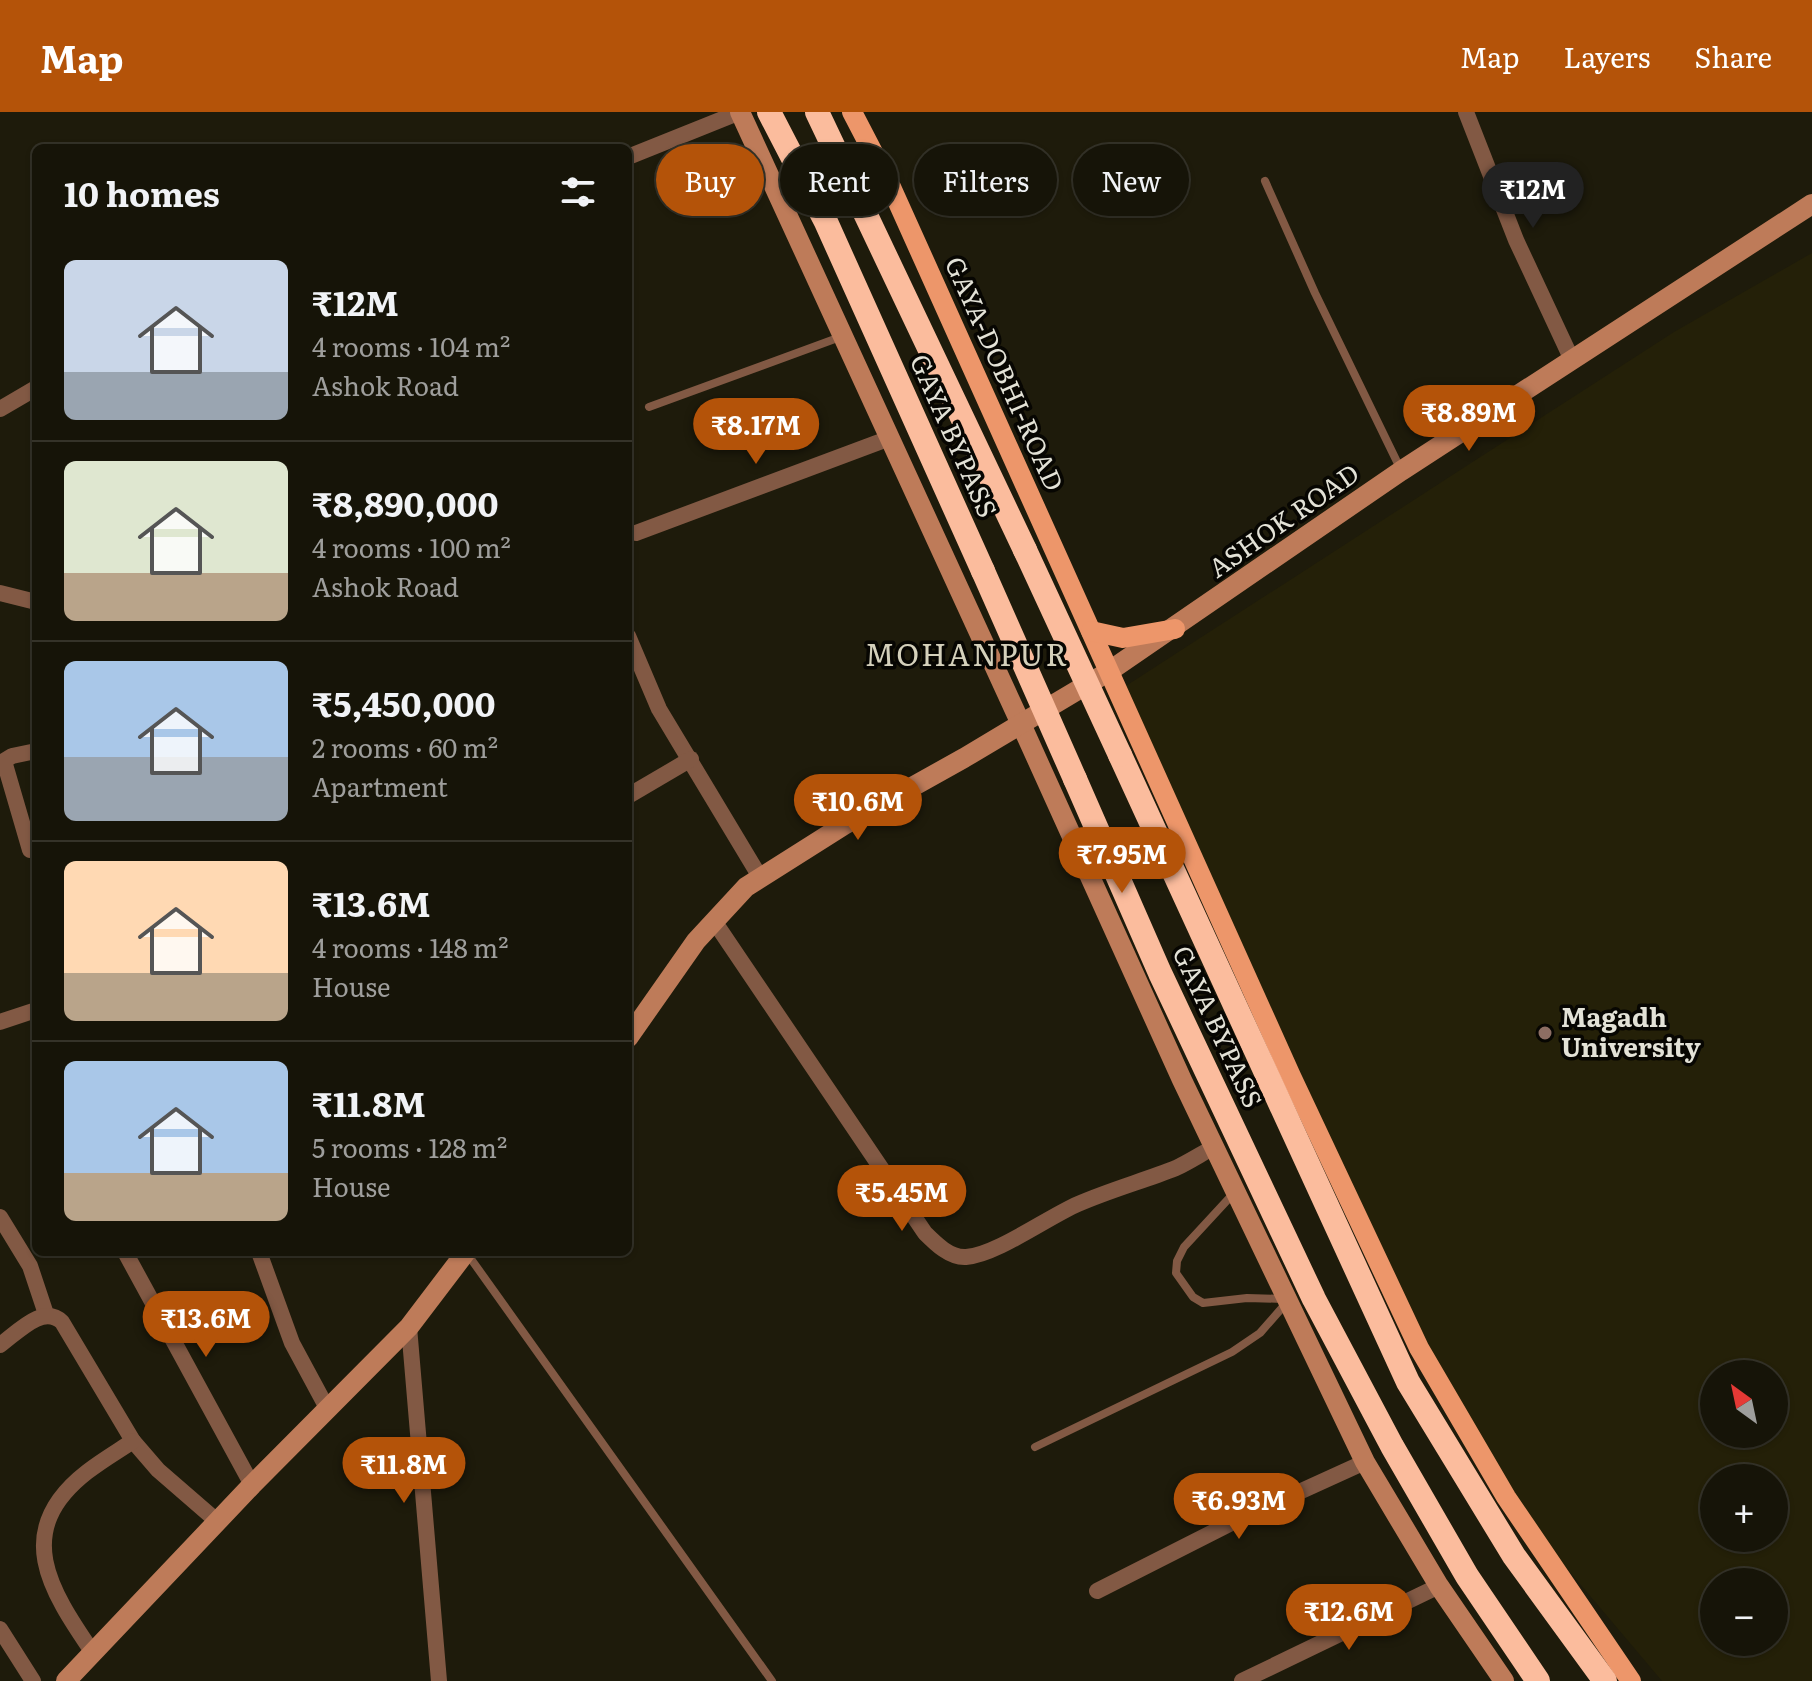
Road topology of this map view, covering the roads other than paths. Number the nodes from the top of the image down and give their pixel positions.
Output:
1 (740, 112) edge
2 (769, 112) edge
3 (817, 112) edge
4 (852, 112) edge
5 (1466, 112) edge
6 (632, 155) edge
7 (1265, 181) dead end
8 (1812, 204) edge
9 (843, 336) junction
10 (1572, 360) junction
11 (32, 390) edge
12 (649, 407) dead end
13 (0, 409) edge
14 (890, 438) junction
15 (1401, 471) junction
16 (636, 533) dead end
17 (0, 593) edge
18 (32, 601) edge
19 (1175, 629) junction
20 (1091, 631) junction
21 (632, 645) edge
22 (1106, 666) junction
23 (1021, 724) junction
24 (32, 752) edge
25 (691, 759) junction
26 (632, 794) edge
27 (30, 850) dead end
28 (760, 877) junction
29 (714, 921) junction
30 (32, 1011) edge
31 (0, 1022) edge
32 (632, 1032) edge
33 (1214, 1147) junction
34 (1235, 1191) junction
35 (0, 1217) edge
36 (127, 1256) edge
37 (260, 1256) edge
38 (463, 1256) edge
39 (469, 1256) edge
40 (1289, 1299) junction
41 (46, 1314) junction
42 (409, 1327) junction
43 (0, 1345) edge
44 (327, 1408) junction
45 (133, 1441) junction
46 (1035, 1447) dead end
47 (1365, 1462) junction
48 (252, 1485) junction
49 (218, 1522) junction
50 (1439, 1586) junction
51 (1097, 1591) dead end
52 (0, 1629) edge
53 (93, 1653) junction
54 (76, 1677) edge
55 (33, 1681) edge
56 (439, 1681) edge
57 (772, 1681) edge
58 (1242, 1681) edge
59 (1504, 1681) edge
60 (1538, 1681) edge
61 (1605, 1681) edge
62 (1631, 1681) edge

1 - 6 street
1 - 9 street
2 - 60 highway, GAYA BYPASS, bridge
3 - 61 highway, bridge
4 - 20 main road, GAYA-DOBHI-ROAD
5 - 10 street
7 - 15 lane
8 - 10 street, ASHOK ROAD
9 - 12 lane
9 - 14 street
10 - 15 street, ASHOK ROAD
11 - 13 street
14 - 16 street
14 - 23 street
15 - 19 street, ASHOK ROAD
17 - 18 street
19 - 20 main road
19 - 22 street, ASHOK ROAD
20 - 22 main road, GAYA-DOBHI-ROAD
21 - 25 street
22 - 23 street, ASHOK ROAD
22 - 62 main road, GAYA-DOBHI-ROAD
23 - 28 street, ASHOK ROAD
23 - 33 street
24 - 27 street
25 - 26 street
25 - 28 street
28 - 29 street, ASHOK ROAD
29 - 32 street, ASHOK ROAD
29 - 33 street
30 - 31 street
33 - 34 street
34 - 40 street
34 - 40 lane
35 - 41 street
36 - 48 street
37 - 44 street
38 - 42 street
39 - 57 lane
40 - 46 lane
40 - 47 street
41 - 43 street
41 - 45 street
42 - 44 street
42 - 56 street
44 - 48 street
45 - 49 street
45 - 53 street
47 - 50 street
47 - 51 street
48 - 49 street
49 - 53 street
50 - 58 street
50 - 59 street
52 - 55 street
53 - 54 street

